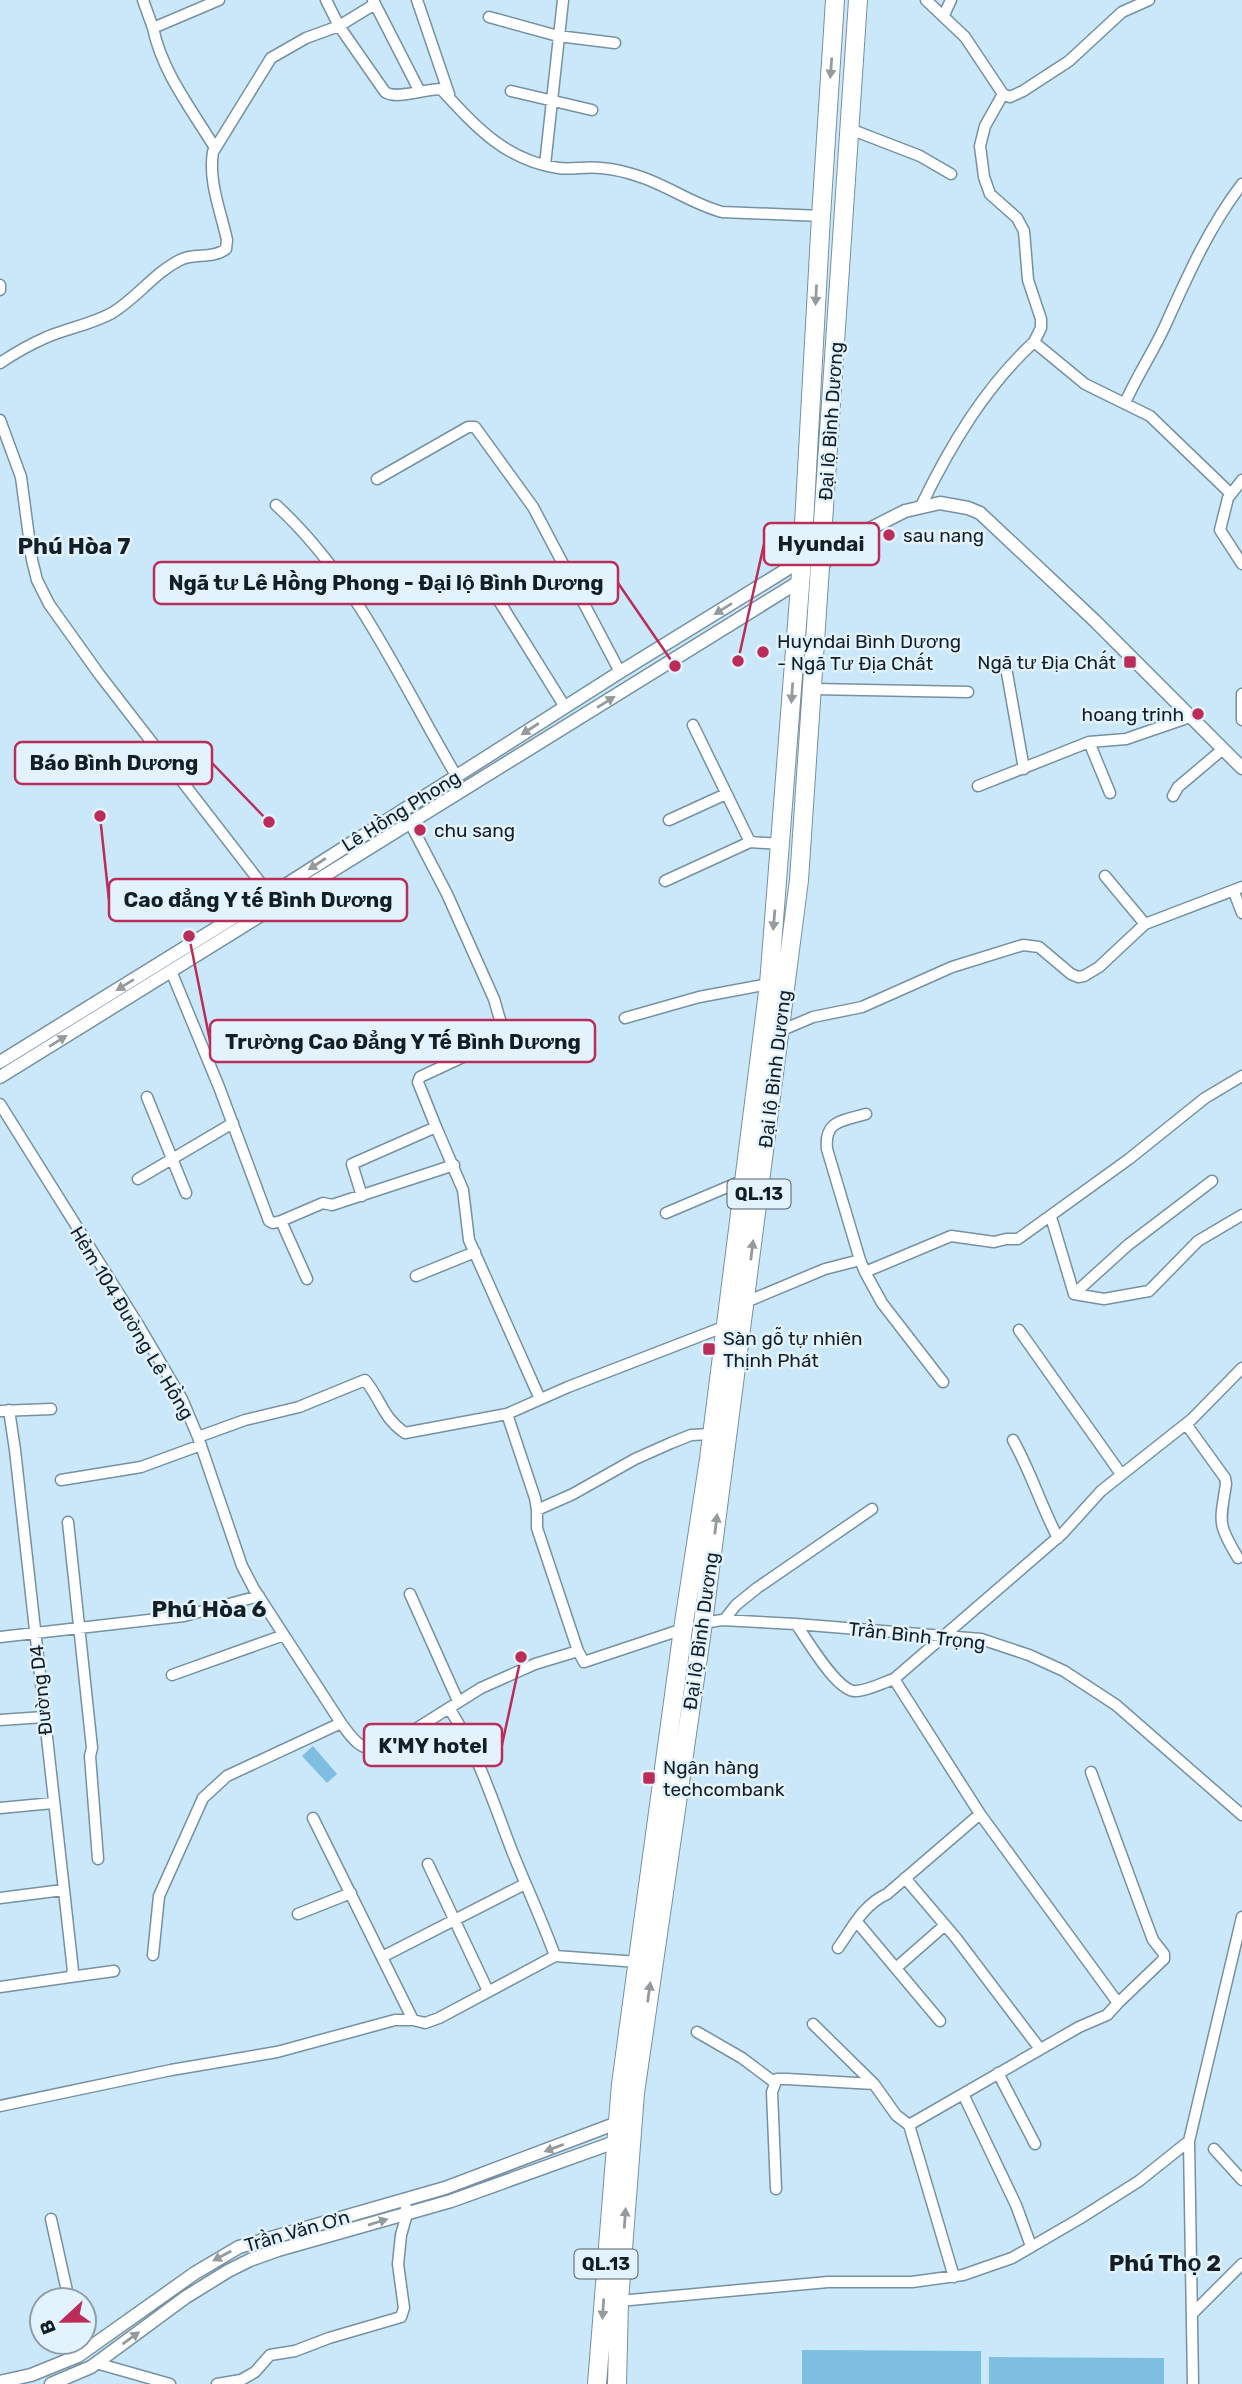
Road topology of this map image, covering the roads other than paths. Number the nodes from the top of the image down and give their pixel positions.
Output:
1 (143, 0) edge
2 (219, 0) edge
3 (326, 0) edge
4 (417, 0) edge
5 (563, 0) edge
6 (835, 0) edge
7 (858, 0) edge
8 (926, 0) edge
9 (951, 0) edge
10 (1149, 0) edge
11 (374, 2) edge
12 (1126, 5) edge
13 (944, 15) junction
14 (489, 17) dead end
15 (339, 26) junction
16 (153, 28) junction
17 (558, 36) junction
18 (615, 43) dead end
19 (419, 90) junction
20 (511, 91) dead end
21 (1003, 94) junction
22 (451, 100) junction
23 (551, 100) junction
24 (592, 110) dead end
25 (850, 130) junction
26 (215, 148) junction
27 (545, 165) junction
28 (951, 174) dead end
29 (1242, 184) edge
30 (821, 216) junction
31 (1034, 342) junction
32 (0, 363) edge
33 (1125, 403) junction
34 (0, 420) edge
35 (377, 479) dead end
36 (1242, 480) edge
37 (1230, 494) junction
38 (276, 505) dead end
39 (921, 506) junction
40 (830, 546) junction
41 (802, 560) junction
42 (1242, 565) edge
43 (820, 570) junction
44 (486, 580) dead end
45 (800, 581) junction
46 (620, 672) junction
47 (1007, 673) dead end
48 (813, 689) junction
49 (968, 692) dead end
50 (1242, 694) edge
51 (565, 707) junction
52 (1190, 717) junction
53 (1242, 720) edge
54 (693, 725) dead end
55 (1089, 742) junction
56 (1223, 749) junction
57 (1240, 762) edge
58 (1024, 769) junction
59 (457, 776) junction
60 (978, 786) dead end
61 (1110, 793) dead end
62 (726, 794) junction
63 (1173, 796) dead end
64 (669, 820) dead end
65 (410, 823) junction
66 (750, 842) junction
67 (780, 844) junction
68 (1105, 876) dead end
69 (665, 881) dead end
70 (1238, 889) edge
71 (270, 895) junction
72 (1242, 913) edge
73 (1145, 924) junction
74 (171, 971) junction
75 (769, 984) junction
76 (625, 1018) dead end
77 (780, 1031) junction
78 (0, 1062) edge
79 (1242, 1076) edge
80 (0, 1077) edge
81 (147, 1097) dead end
82 (0, 1104) edge
83 (866, 1114) dead end
84 (233, 1123) junction
85 (436, 1127) junction
86 (173, 1158) junction
87 (454, 1166) junction
88 (138, 1179) dead end
89 (744, 1180) junction
90 (1212, 1181) dead end
91 (186, 1193) dead end
92 (362, 1196) junction
93 (666, 1213) dead end
94 (1242, 1215) edge
95 (1051, 1217) junction
96 (281, 1221) junction
97 (475, 1252) junction
98 (860, 1260) junction
99 (865, 1272) junction
100 (416, 1276) dead end
101 (307, 1279) dead end
102 (1074, 1294) junction
103 (746, 1302) junction
104 (726, 1326) junction
105 (1019, 1330) dead end
106 (1242, 1368) edge
107 (943, 1382) dead end
108 (540, 1399) junction
109 (51, 1409) dead end
110 (4, 1411) edge
111 (507, 1415) junction
112 (1186, 1424) junction
113 (712, 1434) junction
114 (1013, 1440) dead end
115 (199, 1441) junction
116 (1121, 1474) junction
117 (61, 1480) dead end
118 (872, 1509) dead end
119 (537, 1510) junction
120 (68, 1522) dead end
121 (1058, 1538) junction
122 (1238, 1558) dead end
123 (410, 1594) dead end
124 (259, 1597) junction
125 (724, 1620) junction
126 (703, 1623) junction
127 (796, 1624) junction
128 (80, 1629) junction
129 (683, 1629) junction
130 (35, 1633) junction
131 (284, 1636) junction
132 (942, 1636) junction
133 (0, 1637) edge
134 (578, 1651) junction
135 (172, 1675) dead end
136 (894, 1679) junction
137 (454, 1705) junction
138 (44, 1717) junction
139 (0, 1720) edge
140 (341, 1723) junction
141 (1091, 1772) dead end
142 (53, 1803) junction
143 (0, 1808) edge
144 (980, 1814) junction
145 (1242, 1815) edge
146 (313, 1818) dead end
147 (98, 1859) dead end
148 (428, 1864) dead end
149 (905, 1878) junction
150 (525, 1884) junction
151 (63, 1890) junction
152 (351, 1893) junction
153 (0, 1898) edge
154 (298, 1914) dead end
155 (1242, 1917) edge
156 (455, 1920) junction
157 (857, 1923) junction
158 (945, 1925) junction
159 (838, 1948) dead end
160 (153, 1955) dead end
161 (555, 1956) junction
162 (382, 1957) junction
163 (638, 1962) junction
164 (896, 1969) junction
165 (114, 1971) dead end
166 (71, 1974) junction
167 (0, 1987) edge
168 (488, 1990) junction
169 (1118, 2003) junction
170 (413, 2020) junction
171 (940, 2021) dead end
172 (814, 2024) dead end
173 (697, 2032) dead end
174 (1040, 2049) junction
175 (998, 2073) junction
176 (774, 2082) junction
177 (874, 2084) junction
178 (962, 2094) junction
179 (0, 2106) edge
180 (617, 2123) junction
181 (909, 2125) junction
182 (1189, 2141) junction
183 (615, 2142) junction
184 (1035, 2144) dead end
185 (1214, 2149) dead end
186 (1242, 2180) edge
187 (776, 2189) dead end
188 (406, 2207) junction
189 (51, 2219) dead end
190 (1031, 2246) junction
191 (1242, 2264) edge
192 (954, 2277) junction
193 (66, 2286) edge
194 (619, 2301) junction
195 (1193, 2313) junction
196 (98, 2342) edge
197 (78, 2356) edge
198 (96, 2363) junction
199 (0, 2382) edge
200 (51, 2384) edge
201 (170, 2384) edge
202 (217, 2384) edge
203 (597, 2384) edge
204 (617, 2384) edge
205 (1193, 2384) edge

1 - 16 street
2 - 16 street
3 - 15 street
4 - 22 street
5 - 17 street
6 -> 30 highway, Đại lộ Bình Dương / QL.13
7 - 25 highway, Đại lộ Bình Dương / QL.13
8 - 13 street
9 - 13 street
10 - 12 street
11 - 15 street
11 - 19 street
12 - 21 street
13 - 21 street
14 - 17 street
15 - 19 street
15 - 26 street
16 - 26 street
17 - 18 street
17 - 23 street
19 - 22 street
20 - 23 street
21 - 31 street
22 - 27 street
23 - 24 street
23 - 27 street
25 - 28 street
25 - 40 highway, Đại lộ Bình Dương / QL.13
26 - 32 street
27 - 30 street
29 - 33 street
30 -> 41 highway, Đại lộ Bình Dương / QL.13
31 - 33 street
31 - 39 street
33 - 37 street
34 - 71 street
35 - 46 street
36 - 37 street
37 - 42 street
38 - 59 street
39 - 40 street
39 - 52 street
40 - 41 highway
40 - 43 highway, Đại lộ Bình Dương / QL.13
41 - 45 highway, Đại lộ Bình Dương / QL.13
41 -> 46 street, Lê Hồng Phong
43 - 45 highway
43 - 48 highway, Đại lộ Bình Dương / QL.13
44 - 51 street
65 -> 45 street, Lê Hồng Phong
45 -> 67 highway, Đại lộ Bình Dương / QL.13
46 - 51 street, Lê Hồng Phong
47 - 58 street
48 - 49 street
48 - 77 highway, Đại lộ Bình Dương / QL.13
50 - 53 street
51 -> 59 street, Lê Hồng Phong
52 - 55 street
52 - 56 street
54 - 62 street
55 - 58 street
55 - 61 street
56 - 57 street
56 - 63 street
58 - 60 street
59 -> 71 street, Lê Hồng Phong
62 - 64 street
62 - 66 street
65 - 74 street, Lê Hồng Phong
65 - 85 street
66 - 67 street
66 - 69 street
67 -> 75 highway, Đại lộ Bình Dương / QL.13
68 - 73 street
70 - 72 street
70 - 73 street
71 -> 78 street, Lê Hồng Phong
73 - 77 street
80 -> 74 street, Lê Hồng Phong
74 - 84 street
75 - 76 street
75 - 89 highway, Đại lộ Bình Dương / QL.13
103 -> 77 highway, Đại lộ Bình Dương / QL.13
79 - 95 street
81 - 86 street
82 - 115 street, Hẻm 104 Đường Lê Hồng
83 - 98 street
84 - 86 street
84 - 96 street
85 - 87 street
85 - 92 street
86 - 88 street
86 - 91 street
87 - 92 street
87 - 97 street
89 - 93 street
89 - 104 highway, Đại lộ Bình Dương / QL.13
90 - 102 street
92 - 96 street
94 - 102 street
95 - 99 street
95 - 102 street
96 - 101 street
97 - 100 street
97 - 108 street
98 - 99 street
98 - 103 street
99 - 107 street
126 -> 103 highway, Đại lộ Bình Dương / QL.13
104 - 108 street
104 - 113 highway, Đại lộ Bình Dương / QL.13
105 - 116 street
106 - 112 street
108 - 111 street
109 - 110 street
110 - 130 street, Đường D4
111 - 115 street
111 - 119 street
112 - 116 street
112 - 122 street
113 - 119 street
113 - 129 highway, Đại lộ Bình Dương / QL.13
114 - 121 street
115 - 117 street
115 - 124 street, Hẻm 104 Đường Lê Hồng
116 - 121 street
118 - 125 street
119 - 134 street
120 - 128 street
121 - 132 street
123 - 137 street
124 - 128 street
124 - 131 street, Hẻm 104 Đường Lê Hồng
125 - 126 street, Trần Bình Trọng
125 - 127 street, Trần Bình Trọng
126 - 129 highway
194 -> 126 highway, Đại lộ Bình Dương / QL.13
127 - 132 street, Trần Bình Trọng
127 - 136 street
128 - 130 street
128 - 147 street
129 - 134 street, Hẻm 104 Đường Lê Hồng
129 - 163 highway, Đại lộ Bình Dương / QL.13
130 - 133 street
130 - 138 street, Đường D4
131 - 135 street
131 - 140 street, Hẻm 104 Đường Lê Hồng
132 - 136 street
132 - 145 street, Trần Bình Trọng
134 - 137 street, Hẻm 104 Đường Lê Hồng
136 - 144 street
137 - 140 street, Hẻm 104 Đường Lê Hồng
137 - 150 street
138 - 139 street
138 - 142 street, Đường D4
140 - 160 street
141 - 169 street
142 - 143 street
142 - 151 street, Đường D4
144 - 149 street
144 - 169 street
146 - 152 street
148 - 156 street
149 - 157 street
149 - 158 street
150 - 156 street
150 - 161 street
151 - 153 street
151 - 166 street, Đường D4
152 - 154 street
152 - 162 street
155 - 182 street
156 - 162 street
156 - 168 street
157 - 159 street
157 - 164 street
158 - 164 street
158 - 174 street
161 - 163 street
161 - 168 street
162 - 170 street
163 - 180 highway, Đại lộ Bình Dương / QL.13
164 - 171 street
165 - 166 street
166 - 167 street
168 - 170 street
169 - 174 street
170 - 179 street
172 - 177 street
173 - 176 street
174 - 175 street
175 - 178 street
175 - 184 street
176 - 177 street
176 - 187 street
177 - 181 street
178 - 181 street
178 - 190 street
180 - 183 highway, Đại lộ Bình Dương / QL.13
180 -> 188 street, Trần Văn Ơn
181 - 192 street
182 - 190 street
182 - 195 street
183 - 188 street, Trần Văn Ơn
183 -> 203 highway, Đại lộ Bình Dương / QL.13
185 - 186 street
188 -> 196 street, Trần Văn Ơn
198 -> 188 street, Trần Văn Ơn
188 - 202 street
189 - 193 street
190 - 192 street
191 - 195 street
192 - 194 street
194 - 204 highway, Đại lộ Bình Dương / QL.13
195 - 205 street
197 - 199 street, Trần Văn Ơn
198 - 200 street, Trần Văn Ơn
198 - 201 street

